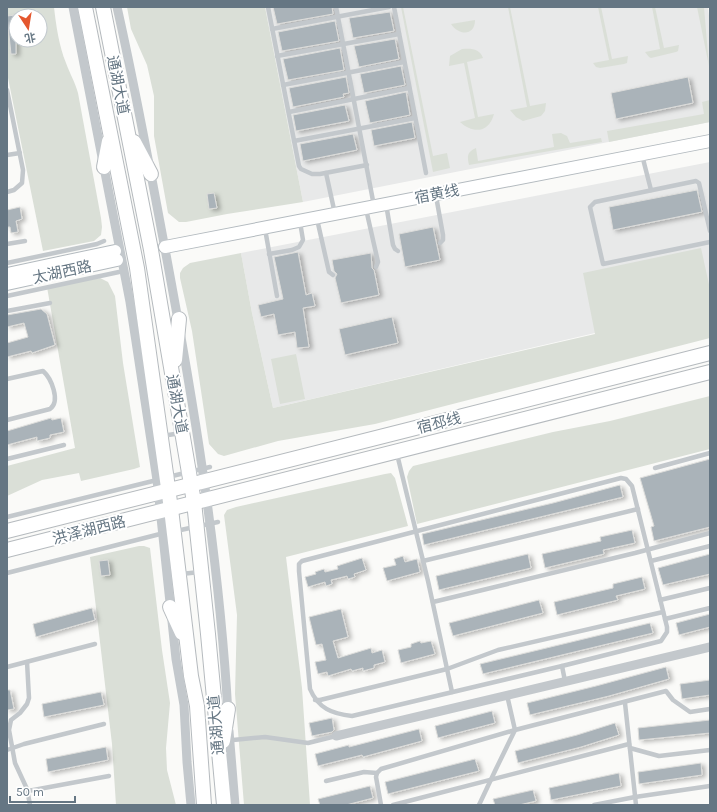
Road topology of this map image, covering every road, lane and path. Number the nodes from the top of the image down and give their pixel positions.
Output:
1 (73, 7) edge
2 (85, 7) edge
3 (117, 7) edge
4 (268, 7) edge
5 (336, 7) edge
6 (389, 7) edge
7 (394, 7) edge
8 (105, 12) edge
9 (338, 17) junction
10 (272, 29) junction
11 (399, 34) junction
12 (343, 44) junction
13 (278, 56) junction
14 (404, 62) junction
15 (348, 72) junction
16 (283, 84) junction
17 (410, 88) junction
18 (7, 90) edge
19 (354, 100) junction
20 (289, 112) junction
21 (415, 118) junction
22 (127, 128) junction
23 (360, 129) junction
24 (110, 132) junction
25 (710, 140) edge
26 (294, 141) junction
27 (20, 153) junction
28 (642, 154) junction
29 (7, 155) edge
30 (367, 165) junction
31 (104, 167) junction
32 (326, 173) junction
33 (426, 173) dead end
34 (151, 174) junction
35 (651, 190) junction
36 (7, 192) edge
37 (435, 194) junction
38 (375, 206) junction
39 (335, 214) junction
40 (317, 217) junction
41 (299, 221) junction
42 (264, 227) junction
43 (710, 231) edge
44 (25, 240) dead end
45 (104, 241) dead end
46 (710, 242) edge
47 (440, 243) dead end
48 (7, 244) edge
49 (165, 248) junction
50 (398, 251) dead end
51 (269, 254) junction
52 (117, 261) junction
53 (7, 263) edge
54 (376, 267) dead end
55 (7, 274) edge
56 (333, 276) dead end
57 (7, 284) edge
58 (7, 296) edge
59 (277, 296) dead end
60 (50, 303) dead end
61 (7, 312) edge
62 (179, 319) junction
63 (710, 353) edge
64 (710, 372) edge
65 (7, 379) edge
66 (173, 379) junction
67 (7, 420) edge
68 (182, 433) junction
69 (160, 436) junction
70 (64, 444) dead end
71 (396, 451) junction
72 (710, 453) edge
73 (7, 459) edge
74 (655, 468) dead end
75 (199, 475) junction
76 (162, 485) junction
77 (200, 501) junction
78 (638, 509) junction
79 (165, 510) junction
80 (7, 517) edge
81 (208, 524) junction
82 (7, 531) edge
83 (415, 531) junction
84 (168, 532) junction
85 (710, 533) edge
86 (710, 546) edge
87 (648, 549) junction
88 (7, 550) edge
89 (651, 561) junction
90 (423, 562) junction
91 (202, 572) junction
92 (7, 573) edge
93 (179, 574) junction
94 (710, 588) edge
95 (660, 600) junction
96 (432, 602) junction
97 (170, 606) junction
98 (710, 608) edge
99 (663, 612) junction
100 (665, 619) junction
101 (95, 644) dead end
102 (187, 644) junction
103 (710, 647) edge
104 (26, 662) junction
105 (562, 666) junction
106 (7, 667) edge
107 (447, 669) junction
108 (566, 681) junction
109 (452, 692) junction
110 (507, 695) junction
111 (315, 700) junction
112 (625, 702) junction
113 (228, 709) junction
114 (710, 709) edge
115 (104, 724) dead end
116 (515, 730) junction
117 (336, 736) joint
118 (233, 740) dead end
119 (630, 746) junction
120 (9, 749) edge
121 (710, 750) edge
122 (220, 765) junction
123 (377, 773) junction
124 (109, 776) dead end
125 (490, 780) junction
126 (326, 781) dead end
127 (710, 786) edge
128 (28, 791) junction
129 (635, 796) junction
130 (30, 805) edge
131 (191, 805) edge
132 (204, 805) edge
133 (224, 805) edge
134 (234, 805) edge
135 (381, 805) edge
136 (393, 805) edge
137 (479, 805) edge
138 (594, 805) edge
139 (636, 805) edge

1 - 31 street
2 - 24 main road, 通湖大道
3 - 34 street
4 - 10 lane
5 - 9 lane
6 - 9 lane
7 - 11 lane
8 - 22 main road, 通湖大道
9 - 10 lane
9 - 12 lane
10 - 13 lane
11 - 12 lane
11 - 14 lane
12 - 13 lane
12 - 15 lane
13 - 16 lane
14 - 15 lane
14 - 17 lane
15 - 16 lane
15 - 19 lane
16 - 20 lane
17 - 19 lane
17 - 21 lane
18 - 27 lane
19 - 20 lane
19 - 23 lane
20 - 26 lane
21 - 23 lane
21 - 33 lane
22 - 34 main road
22 - 66 main road, 通湖大道
23 - 26 lane
23 - 30 lane
24 - 31 main road
24 - 69 main road, 通湖大道
25 - 28 main road, 宿黄线
26 - 32 lane
27 - 29 lane
27 - 36 lane
28 - 35 lane
28 - 37 main road, 宿黄线
30 - 32 lane
30 - 38 lane
31 - 76 street
32 - 39 lane
34 - 49 street
35 - 43 lane
35 - 46 lane
37 - 38 main road, 宿黄线
37 - 47 lane
38 - 39 main road, 宿黄线
38 - 50 lane
38 - 54 lane
39 - 40 main road, 宿黄线
40 - 41 main road, 宿黄线
40 - 56 lane
41 - 42 main road, 宿黄线
41 - 51 lane
42 - 49 main road, 宿黄线
42 - 51 lane
44 - 48 lane
45 - 53 lane
49 - 62 street
51 - 59 lane
52 - 55 main road, 太湖西路
52 - 57 main road, 太湖西路
52 - 58 lane
60 - 61 lane
62 - 66 main road
62 - 75 street
63 - 75 main road, 宿邳线
64 - 71 main road, 宿邳线
65 - 67 lane
66 - 68 main road, 通湖大道
68 - 69 lane
68 - 75 main road, 通湖大道
69 - 76 main road, 通湖大道
70 - 73 lane
71 - 77 main road, 宿邳线
71 - 83 lane
72 - 74 lane
75 - 76 main road, 宿邳线
75 - 77 main road, 通湖大道
76 - 79 main road, 通湖大道
76 - 80 lane
76 - 82 main road, 洪泽湖西路
77 - 79 main road, 宿邳线
77 - 81 main road, 通湖大道
78 - 83 lane
78 - 87 lane
78 - 90 lane
79 - 84 main road, 通湖大道
79 - 88 main road, 洪泽湖西路
81 - 84 lane
81 - 91 main road, 通湖大道
81 - 113 street
83 - 90 lane
83 - 111 lane
84 - 92 lane
84 - 93 main road, 通湖大道
84 - 97 street
85 - 87 lane
86 - 89 lane
87 - 89 lane
87 - 96 lane
89 - 95 lane
90 - 96 lane
91 - 93 lane
91 - 122 main road, 通湖大道
93 - 102 main road, 通湖大道
94 - 95 lane
95 - 99 lane
96 - 107 lane
97 - 102 main road
97 - 131 street
98 - 100 lane
99 - 100 lane
99 - 107 lane
100 - 105 lane
101 - 104 lane
102 - 132 main road, 通湖大道
103 - 108 street
104 - 106 lane
104 - 120 lane
105 - 108 lane
105 - 109 lane
107 - 109 lane
107 - 111 lane
108 - 110 street
109 - 111 lane
110 - 116 lane
110 - 117 street
112 - 114 lane
112 - 116 lane
112 - 119 lane
113 - 122 main road
113 - 134 street
115 - 120 lane
116 - 123 lane
116 - 125 lane
117 - 118 lane
119 - 121 lane
119 - 125 lane
119 - 129 lane
120 - 128 lane
122 - 133 main road, 通湖大道
123 - 126 lane
123 - 135 lane
124 - 128 lane
125 - 136 lane
125 - 137 lane
127 - 129 lane
128 - 130 lane
129 - 138 lane
129 - 139 lane

